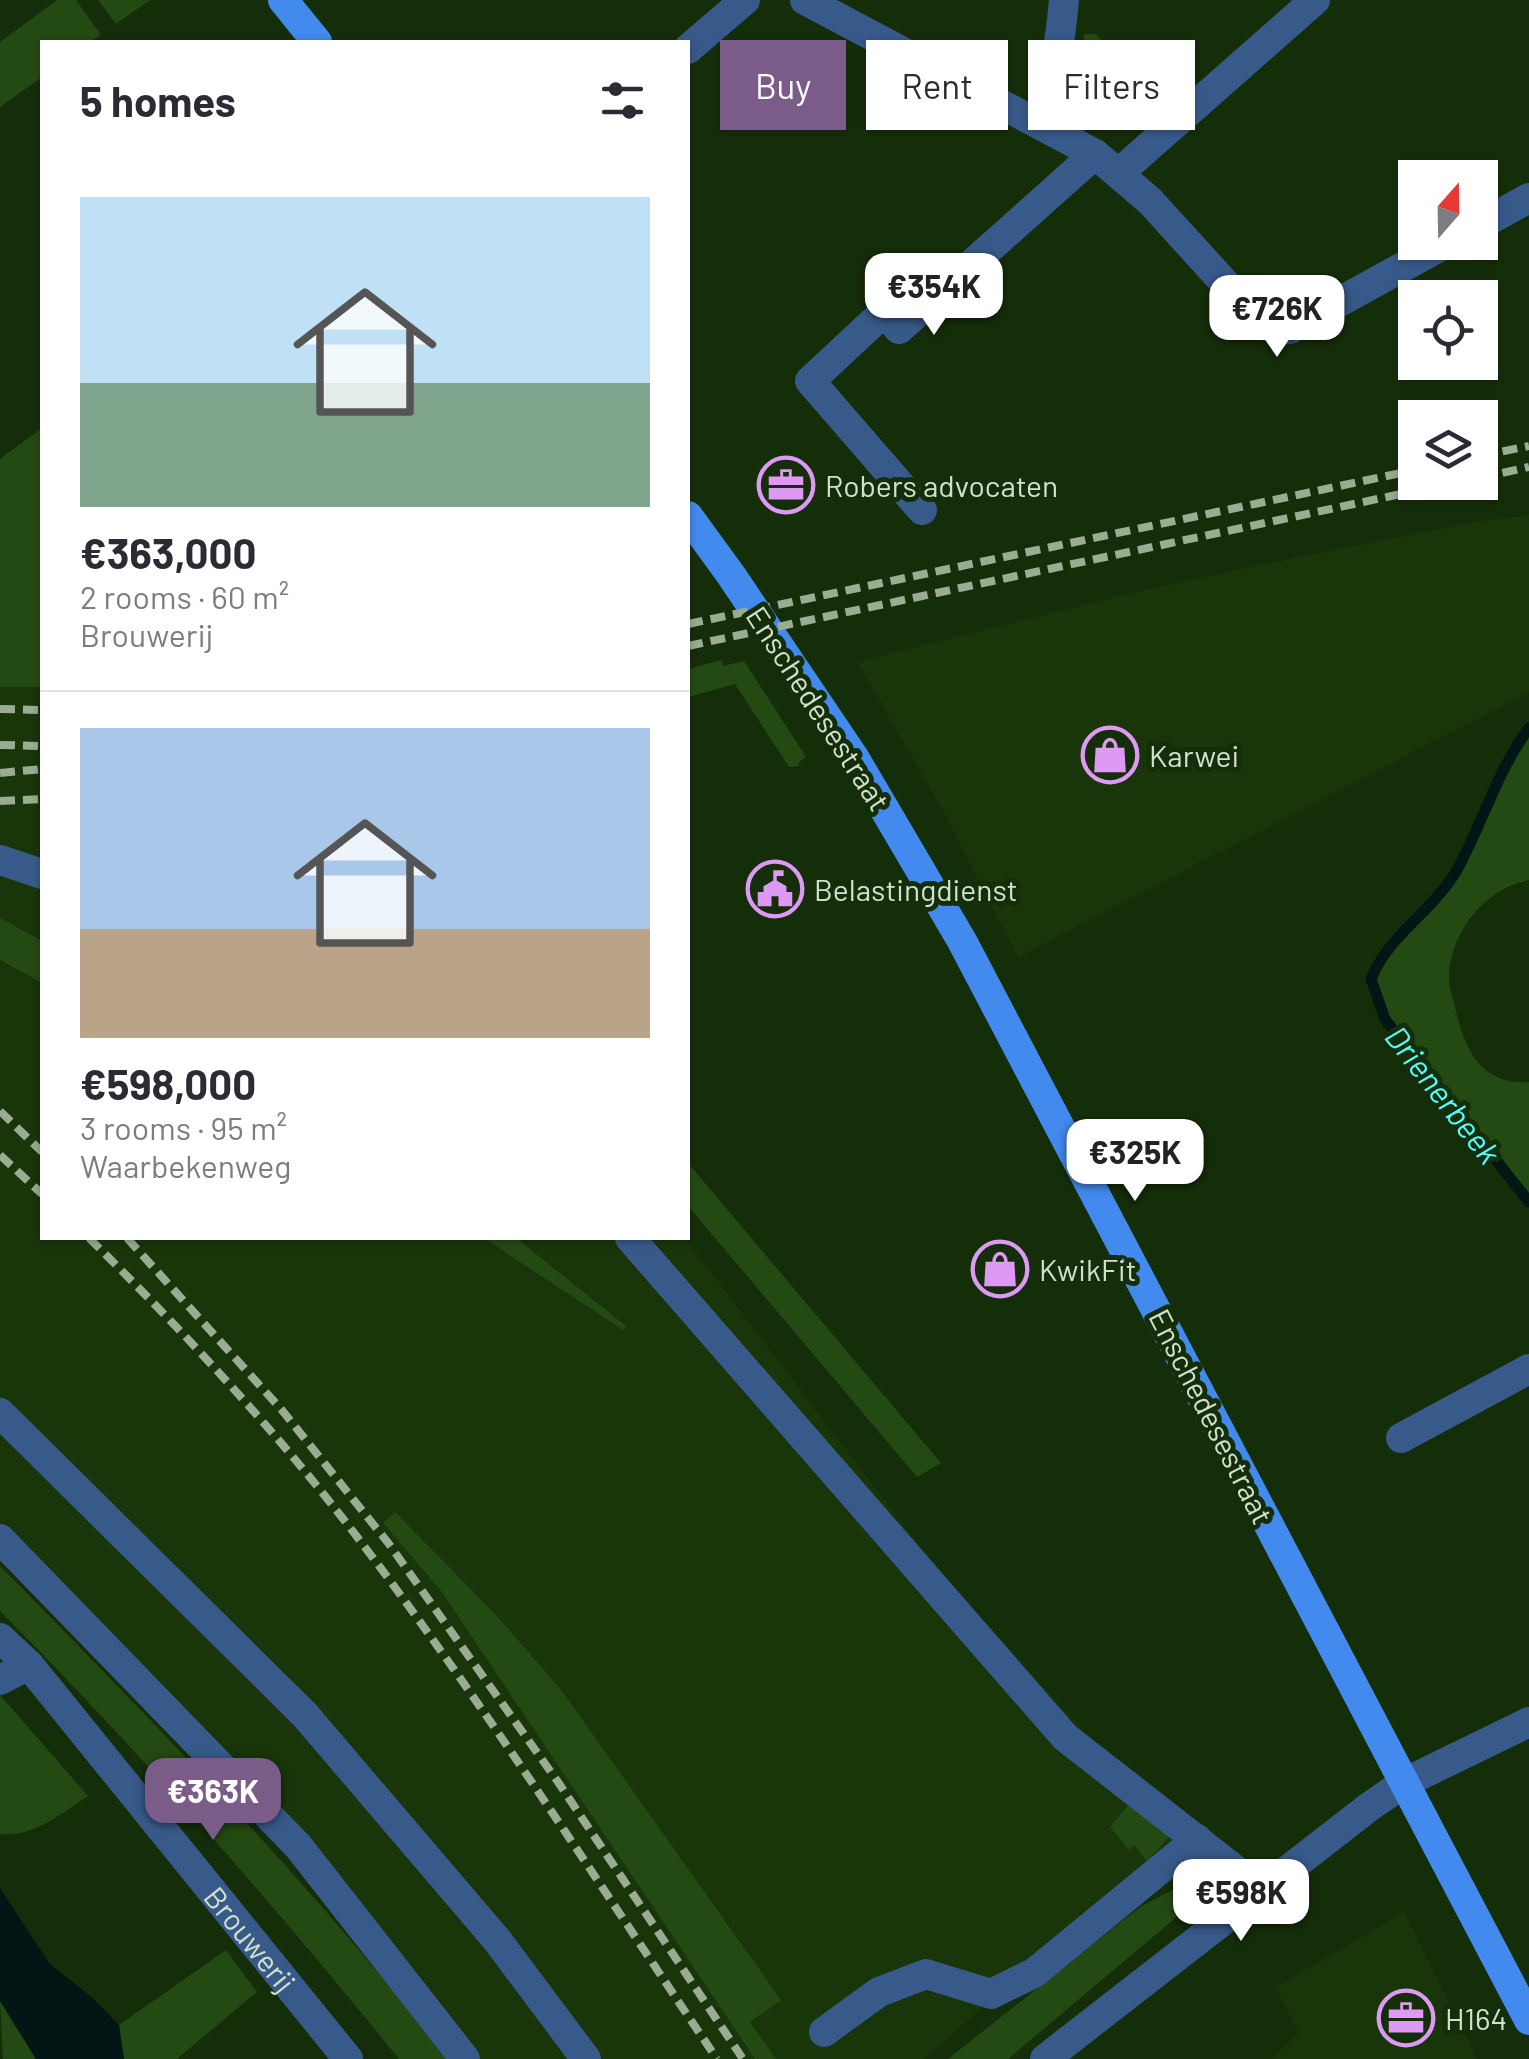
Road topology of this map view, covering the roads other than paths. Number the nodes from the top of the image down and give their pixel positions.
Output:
1 (283, 0) edge
2 (745, 0) edge
3 (805, 0) edge
4 (1064, 0) edge
5 (1315, 0) edge
6 (315, 40) edge
7 (1060, 40) edge
8 (690, 47) edge
9 (1028, 115) edge
10 (1054, 130) edge
11 (1108, 163) junction
12 (1529, 198) edge
13 (1498, 215) edge
14 (1414, 260) edge
15 (922, 510) dead end
16 (690, 519) edge
17 (0, 860) edge
18 (40, 873) edge
19 (632, 1240) edge
20 (1529, 1368) edge
21 (0, 1414) edge
22 (1401, 1438) dead end
23 (0, 1540) edge
24 (0, 1638) edge
25 (29, 1665) junction
26 (0, 1680) edge
27 (1529, 1722) edge
28 (1404, 1784) junction
29 (1196, 1839) junction
30 (1261, 1890) junction
31 (1529, 2020) edge
32 (824, 2032) dead end
33 (348, 2059) edge
34 (465, 2059) edge
35 (586, 2059) edge
36 (1045, 2059) edge

1 - 6 main road
2 - 8 street
3 - 9 street
4 - 7 street
5 - 11 street
10 - 11 street
11 - 14 street
11 - 15 street
12 - 13 street
16 - 28 main road, Enschedesestraat
17 - 18 street
19 - 29 street
20 - 22 street
21 - 35 street
23 - 34 street
24 - 25 street, Brouwerij
25 - 26 street
25 - 33 street, Brouwerij
27 - 28 street
28 - 30 street
28 - 31 main road, Enschedesestraat
29 - 30 street
29 - 32 street
30 - 36 street

